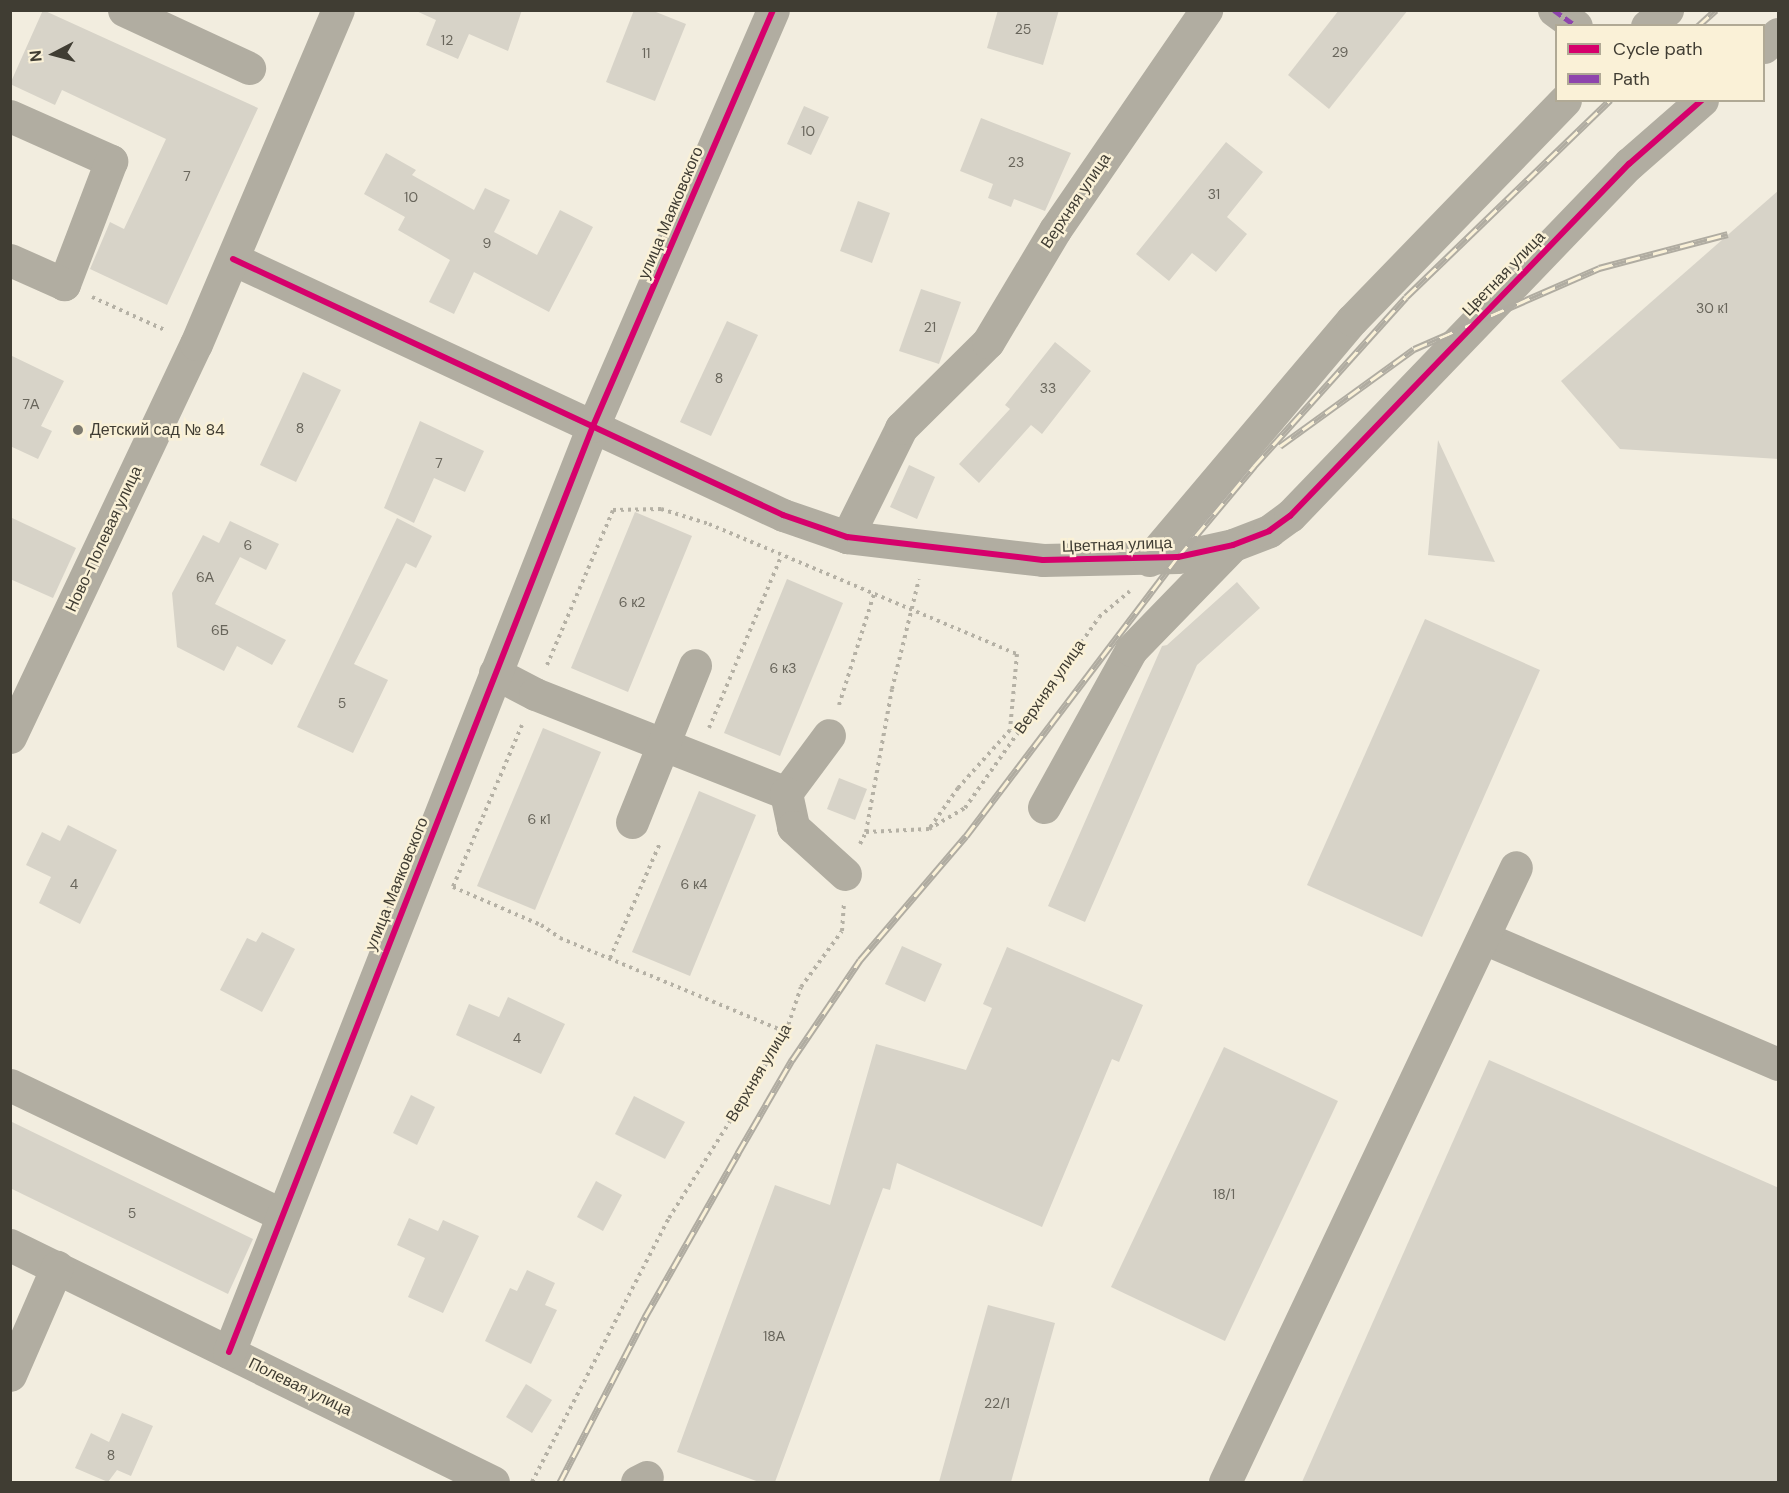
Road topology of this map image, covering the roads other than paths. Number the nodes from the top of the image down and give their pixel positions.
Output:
1 (124, 10) edge
2 (338, 10) edge
3 (773, 10) edge
4 (1206, 10) edge
5 (1554, 10) edge
6 (1667, 10) edge
7 (1572, 24) edge
8 (1650, 24) edge
9 (1779, 34) edge
10 (1765, 46) edge
11 (249, 68) dead end
12 (1563, 102) edge
13 (1700, 102) edge
14 (10, 116) edge
15 (232, 259) junction
16 (10, 260) edge
17 (593, 426) junction
18 (847, 537) junction
19 (1233, 545) junction
20 (1149, 560) junction
21 (694, 665) dead end
22 (495, 673) junction
23 (830, 735) road end
24 (10, 737) edge
25 (662, 741) junction
26 (786, 793) junction
27 (1044, 807) dead end
28 (632, 822) dead end
29 (1516, 867) dead end
30 (845, 874) road end
31 (1484, 938) junction
32 (1779, 1064) edge
33 (10, 1085) edge
34 (282, 1215) junction
35 (10, 1245) edge
36 (57, 1267) junction
37 (229, 1352) junction
38 (10, 1375) edge
39 (493, 1482) edge
40 (1225, 1482) edge

1 - 11 street
2 - 15 street, Ново-Полевая улица
3 - 17 street, улица Маяковского
4 - 18 street, Верхняя улица
5 - 7 street
6 - 8 street
9 - 10 street
12 - 20 street
13 - 19 street, Цветная улица
14 - 16 street
15 - 17 street
15 - 24 street, Ново-Полевая улица
17 - 18 street, Цветная улица
17 - 22 street, улица Маяковского
18 - 20 street, Цветная улица
19 - 20 street, Цветная улица
19 - 27 street
21 - 25 street
22 - 25 street
22 - 34 street, улица Маяковского
23 - 26 street
25 - 26 street
25 - 28 street
26 - 30 street
29 - 31 street
31 - 32 street
31 - 40 street
33 - 34 street
34 - 37 street, улица Маяковского
35 - 36 street, Полевая улица
36 - 37 street, Полевая улица
36 - 38 street
37 - 39 street, Полевая улица

